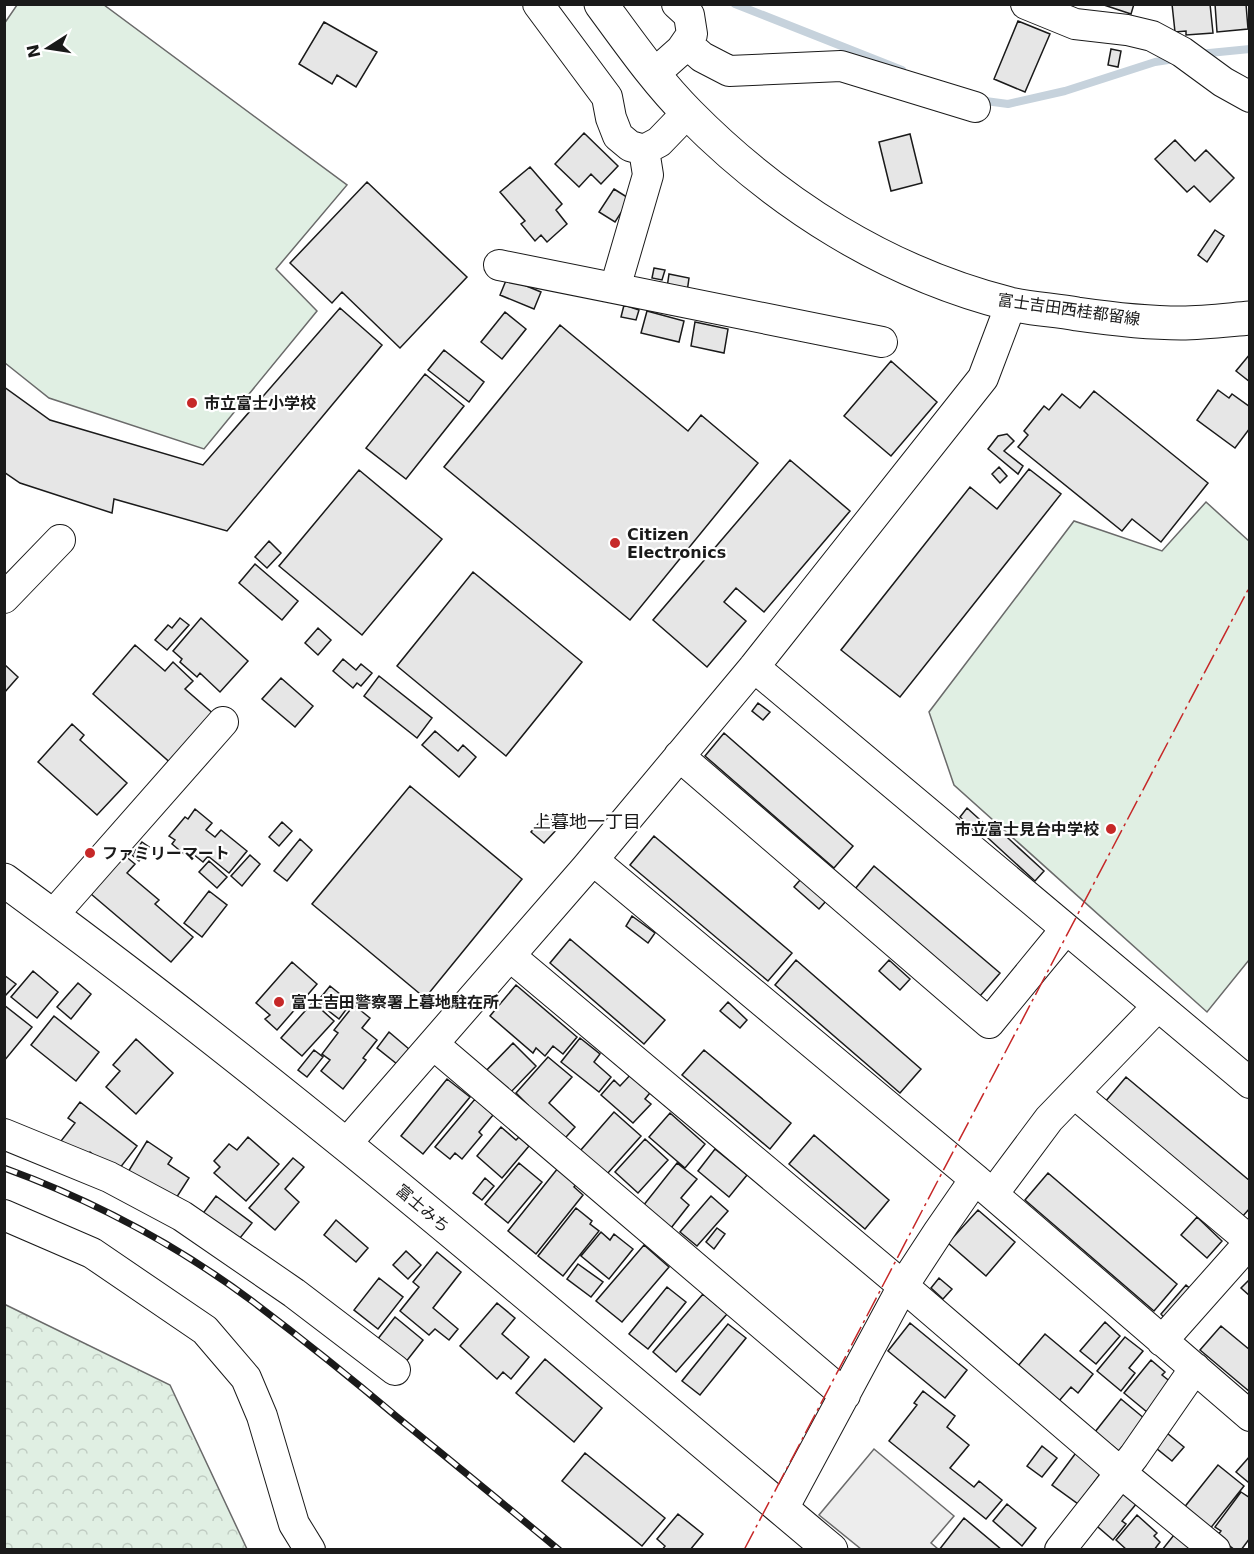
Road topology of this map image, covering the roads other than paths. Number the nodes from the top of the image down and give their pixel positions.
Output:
1 (538, 4) edge
2 (601, 4) edge
3 (677, 4) edge
4 (1026, 4) edge
5 (686, 43) junction
6 (654, 74) junction
7 (1250, 97) edge
8 (975, 107) dead end
9 (687, 113) junction
10 (644, 150) junction
11 (499, 265) dead end
12 (615, 288) junction
13 (1011, 304) junction
14 (1250, 318) edge
15 (882, 342) dead end
16 (60, 540) dead end
17 (4, 598) edge
18 (754, 667) junction
19 (223, 722) dead end
20 (680, 756) junction
21 (593, 860) junction
22 (4, 880) edge
23 (53, 915) junction
24 (1066, 929) junction
25 (510, 956) junction
26 (1158, 1006) junction
27 (433, 1044) junction
28 (1250, 1083) edge
29 (1074, 1093) junction
30 (4, 1134) edge
31 (346, 1144) junction
32 (984, 1187) junction
33 (4, 1215) edge
34 (1250, 1241) edge
35 (903, 1287) junction
36 (1162, 1341) junction
37 (1195, 1368) junction
38 (395, 1370) dead end
39 (844, 1395) junction
40 (1250, 1416) edge
41 (1121, 1473) junction
42 (783, 1509) junction
43 (822, 1547) edge
44 (310, 1550) edge
45 (1060, 1550) edge
46 (1215, 1550) edge

1 - 10 street
2 - 6 main road, 富士吉田西桂都留線
3 - 5 street
4 - 7 street
5 - 6 street
5 - 8 street
6 - 9 main road, 富士吉田西桂都留線
9 - 10 street
9 - 13 main road, 富士吉田西桂都留線
10 - 12 street
11 - 12 street
12 - 15 street
13 - 14 main road, 富士吉田西桂都留線
13 - 18 street
16 - 17 street
18 - 20 street
18 - 24 street
19 - 23 street
20 - 21 street
20 - 24 street
21 - 25 street
21 - 32 street
22 - 23 main road, 富士みち
23 - 31 main road, 富士みち
24 - 26 street
25 - 27 street
25 - 35 street
26 - 28 street
26 - 29 street
27 - 31 street
27 - 39 street
29 - 32 street
29 - 34 street
30 - 38 street
31 - 42 main road, 富士みち
32 - 35 street
32 - 36 street
33 - 44 street
34 - 36 street
35 - 39 street
35 - 41 street
36 - 37 street
37 - 40 street
37 - 41 street
39 - 42 street
41 - 45 street
41 - 46 street
42 - 43 main road, 富士みち

